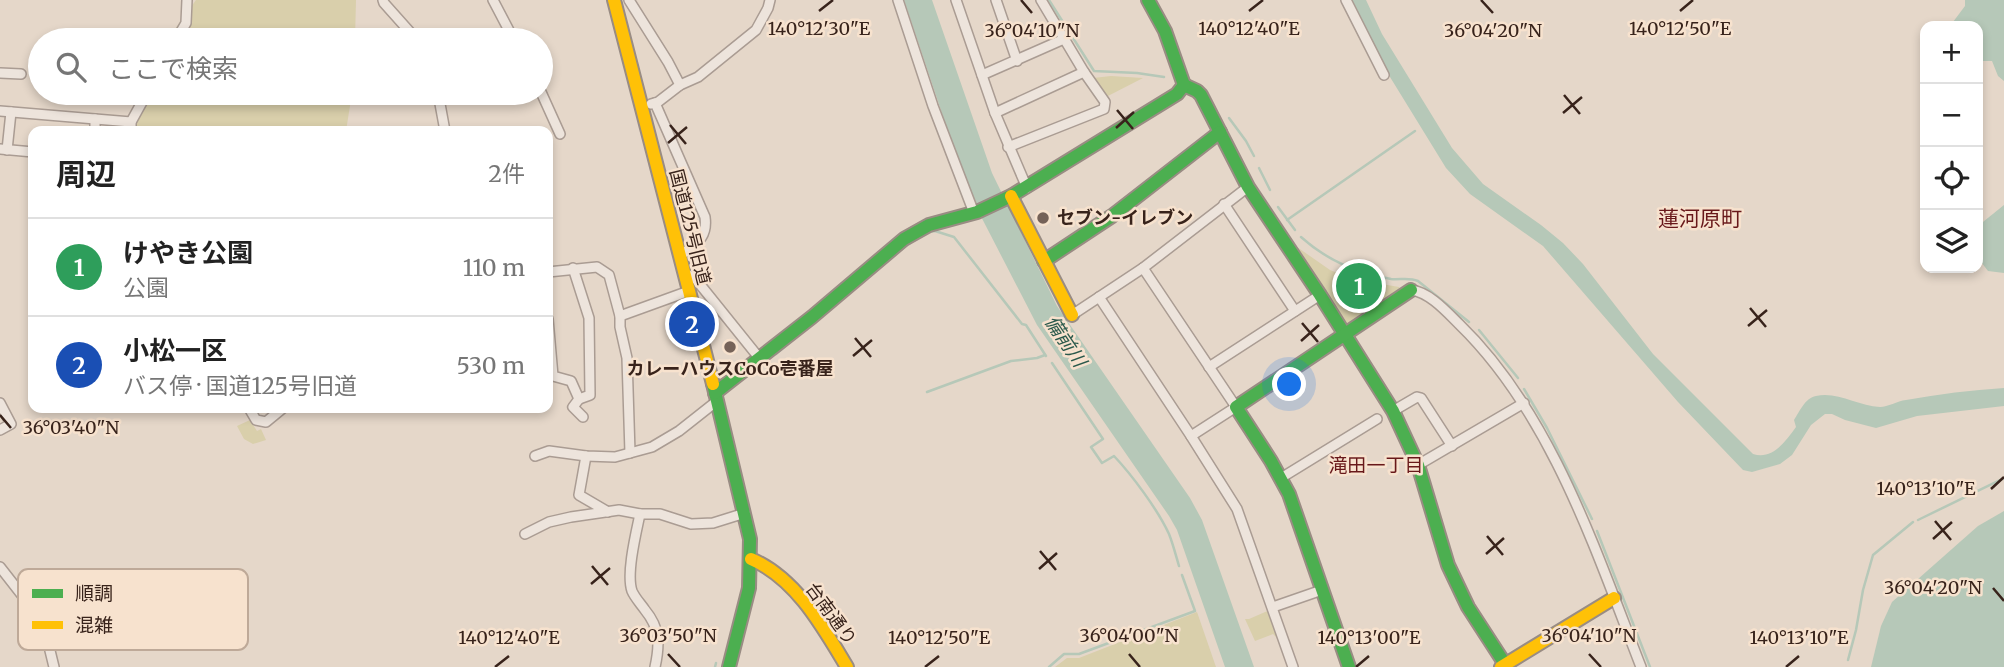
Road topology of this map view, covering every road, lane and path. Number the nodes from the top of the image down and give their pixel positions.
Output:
1 (187, 0) edge
2 (383, 0) edge
3 (493, 0) edge
4 (614, 0) edge
5 (629, 0) edge
6 (770, 0) edge
7 (898, 0) edge
8 (956, 0) edge
9 (996, 0) edge
10 (1041, 0) edge
11 (1148, 0) edge
12 (1346, 0) edge
13 (183, 28) edge
14 (406, 28) edge
15 (508, 28) edge
16 (1064, 39) junction
17 (1017, 61) junction
18 (1083, 72) junction
19 (0, 73) edge
20 (21, 74) dead end
21 (982, 75) junction
22 (1384, 75) dead end
23 (680, 85) junction
24 (1184, 85) junction
25 (655, 103) junction
26 (141, 105) edge
27 (441, 105) edge
28 (547, 105) edge
29 (642, 108) junction
30 (0, 111) edge
31 (11, 112) junction
32 (995, 113) junction
33 (95, 119) junction
34 (94, 126) edge
35 (126, 126) edge
36 (131, 126) edge
37 (444, 126) edge
38 (1220, 132) junction
39 (560, 134) dead end
40 (1008, 147) junction
41 (4, 149) edge
42 (28, 151) edge
43 (1248, 187) junction
44 (1027, 188) junction
45 (1009, 197) junction
46 (1224, 204) junction
47 (975, 212) junction
48 (680, 256) junction
49 (1044, 261) junction
50 (573, 268) junction
51 (1143, 268) junction
52 (553, 271) edge
53 (685, 274) junction
54 (1411, 290) joint
55 (689, 291) junction
56 (1320, 295) junction
57 (1099, 297) junction
58 (1295, 311) junction
59 (1072, 314) joint
60 (620, 316) junction
61 (1345, 334) junction
62 (760, 359) junction
63 (1209, 367) junction
64 (553, 376) edge
65 (716, 397) junction
66 (579, 399) junction
67 (1524, 403) junction
68 (0, 404) edge
69 (1236, 407) junction
70 (1393, 411) junction
71 (252, 413) edge
72 (277, 413) edge
73 (583, 417) dead end
74 (1377, 419) dead end
75 (0, 430) edge
76 (1191, 436) junction
77 (1452, 446) junction
78 (630, 453) junction
79 (535, 456) dead end
80 (586, 456) junction
81 (1418, 465) junction
82 (1281, 478) junction
83 (608, 512) junction
84 (745, 513) junction
85 (640, 514) junction
86 (525, 534) dead end
87 (751, 559) junction
88 (0, 567) edge
89 (18, 590) edge
90 (1322, 590) junction
91 (1614, 598) junction
92 (1273, 607) junction
93 (50, 650) edge
94 (1503, 666) edge
95 (54, 667) edge
96 (655, 667) edge
97 (729, 667) edge
98 (848, 667) edge
99 (1293, 667) edge
100 (1349, 667) edge
101 (1641, 667) edge

1 - 13 street
2 - 14 street
3 - 15 street
4 - 29 street, 国道125号旧道
5 - 23 street
6 - 23 street
7 - 47 street
8 - 21 street
9 - 17 street
10 - 16 street
11 - 24 street
12 - 22 street
16 - 17 street
16 - 18 street
17 - 21 street
18 - 32 street
18 - 40 street
19 - 20 street
21 - 32 street
23 - 25 street
24 - 38 street
24 - 44 street
25 - 29 street
25 - 48 street
26 - 36 street
27 - 37 street
28 - 39 street
29 - 48 street, 国道125号旧道
30 - 31 street
31 - 33 street
31 - 41 street
32 - 40 street
33 - 34 street
33 - 35 street
38 - 43 street
38 - 49 street
40 - 44 street
41 - 42 street
43 - 46 street
43 - 56 street
44 - 45 street
45 - 47 street
45 - 49 street
46 - 51 street
46 - 58 street
47 - 62 street
48 - 53 street, 国道125号旧道
49 - 59 street
50 - 52 street
50 - 60 street
50 - 66 street
51 - 57 street
51 - 63 street
53 - 55 street, 国道125号旧道
53 - 62 street
54 - 61 street
54 - 67 street
55 - 60 street
55 - 65 street, 国道125号旧道
56 - 58 street
56 - 61 street
57 - 59 street
57 - 76 street
58 - 63 street
60 - 78 street
61 - 69 street
61 - 70 street
62 - 65 street
63 - 69 street
64 - 66 street
65 - 78 street
65 - 84 street, 国道125号旧道
66 - 73 street
67 - 77 street
67 - 91 street
68 - 75 street
69 - 76 street
69 - 82 street
70 - 77 street
70 - 81 street
71 - 72 street
74 - 82 street
76 - 92 street
77 - 81 street
78 - 80 street
79 - 80 street
80 - 83 street
81 - 94 street
82 - 90 street
83 - 85 street
83 - 86 street
84 - 85 street
84 - 87 street, 国道125号旧道
85 - 96 street
87 - 97 street, 国道125号旧道
87 - 98 street, 台南通り
88 - 89 street
90 - 92 street
90 - 100 street
91 - 94 street
91 - 101 street
92 - 99 street
93 - 95 street

